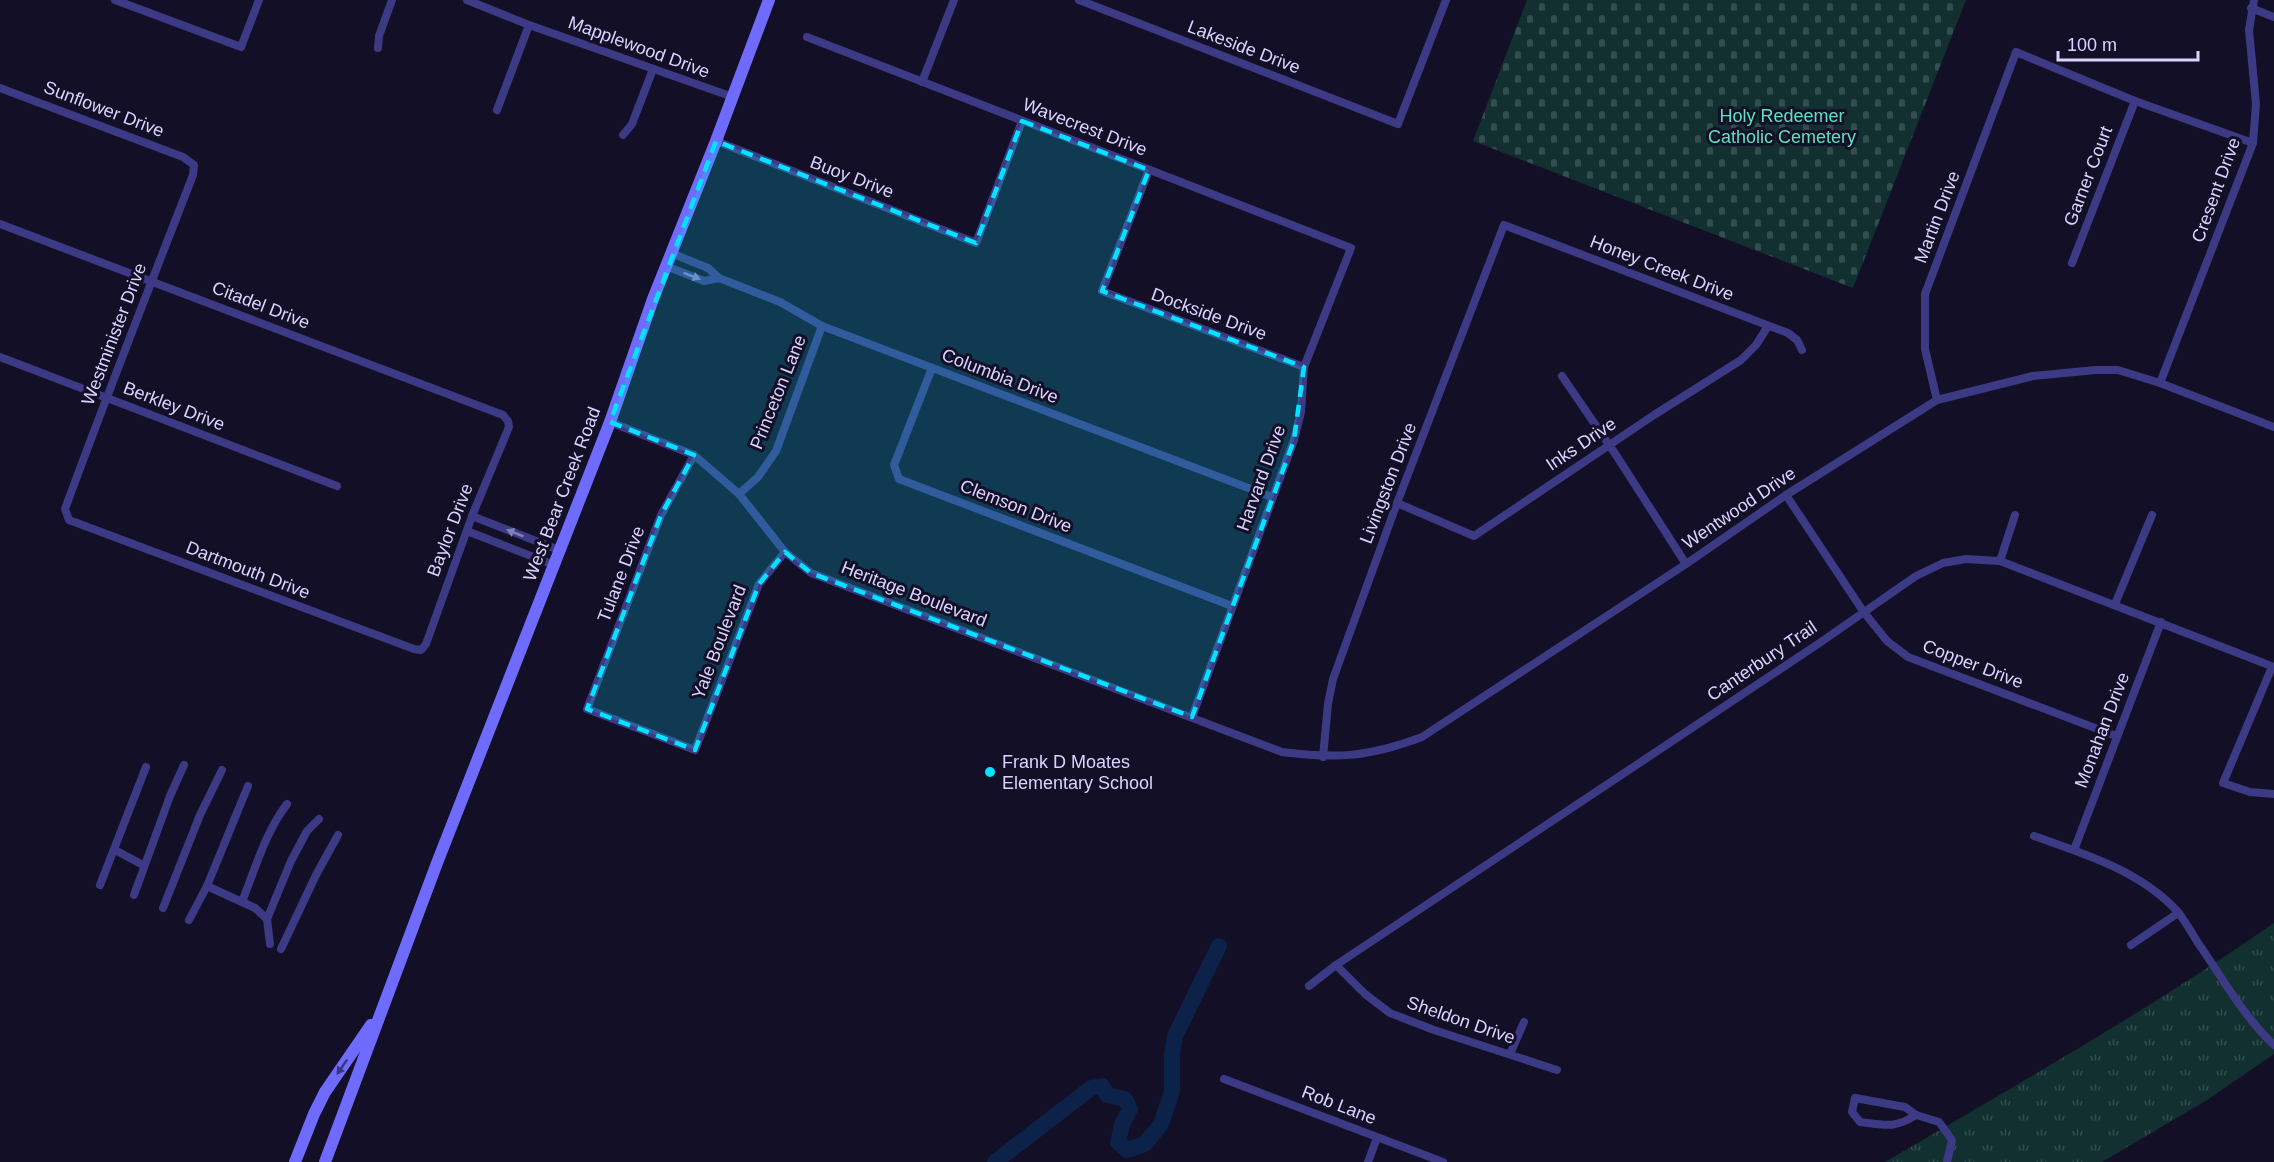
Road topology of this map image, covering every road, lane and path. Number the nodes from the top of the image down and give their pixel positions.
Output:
1 (115, 0) edge
2 (259, 0) edge
3 (392, 0) edge
4 (466, 0) edge
5 (768, 0) edge
6 (954, 0) edge
7 (1079, 0) edge
8 (1446, 0) edge
9 (2253, 4) edge
10 (2274, 17) edge
11 (529, 25) junction
12 (807, 37) dead end
13 (378, 48) dead end
14 (653, 69) junction
15 (922, 82) junction
16 (0, 88) edge
17 (733, 98) junction
18 (2135, 101) junction
19 (497, 110) dead end
20 (1022, 121) junction
21 (623, 135) dead end
22 (716, 141) junction
23 (2253, 143) junction
24 (194, 165) joint
25 (1149, 170) junction
26 (0, 224) edge
27 (1504, 225) joint
28 (1351, 248) joint
29 (670, 253) junction
30 (2072, 263) dead end
31 (666, 266) junction
32 (719, 278) junction
33 (152, 281) junction
34 (822, 326) junction
35 (1768, 326) junction
36 (1802, 350) dead end
37 (0, 357) edge
38 (1305, 367) junction
39 (932, 368) junction
40 (1562, 376) dead end
41 (2160, 383) junction
42 (107, 398) junction
43 (1937, 400) junction
44 (508, 421) joint
45 (610, 422) junction
46 (2274, 427) edge
47 (1609, 445) junction
48 (694, 456) junction
49 (337, 486) dead end
50 (739, 494) junction
51 (1786, 495) junction
52 (1272, 497) junction
53 (1397, 503) junction
54 (2015, 515) dead end
55 (2152, 515) dead end
56 (66, 516) joint
57 (472, 516) junction
58 (467, 531) junction
59 (559, 550) junction
60 (785, 552) junction
61 (2000, 561) junction
62 (1686, 564) junction
63 (554, 565) junction
64 (2115, 604) junction
65 (1232, 606) junction
66 (1863, 611) junction
67 (2161, 622) junction
68 (421, 650) joint
69 (2273, 667) edge
70 (1192, 717) junction
71 (2116, 736) junction
72 (1245, 737) joint
73 (695, 750) joint
74 (1323, 757) junction
75 (184, 765) dead end
76 (146, 767) dead end
77 (222, 770) dead end
78 (248, 786) dead end
79 (2274, 794) edge
80 (287, 804) dead end
81 (319, 819) dead end
82 (338, 835) dead end
83 (2034, 836) dead end
84 (115, 850) junction
85 (2074, 850) junction
86 (144, 865) junction
87 (100, 885) dead end
88 (207, 886) junction
89 (134, 895) dead end
90 (242, 903) junction
91 (163, 908) dead end
92 (2178, 913) junction
93 (267, 919) junction
94 (189, 920) dead end
95 (270, 944) dead end
96 (2131, 945) dead end
97 (281, 949) dead end
98 (1336, 965) junction
99 (1310, 986) dead end
100 (386, 1000) junction
101 (1524, 1022) dead end
102 (2274, 1045) edge
103 (1510, 1054) junction
104 (1557, 1070) dead end
105 (1224, 1079) dead end
106 (1916, 1115) junction
107 (1377, 1137) junction
108 (295, 1162) edge
109 (325, 1162) edge
110 (1368, 1162) edge
111 (1443, 1162) edge
112 (1947, 1162) edge

1 - 2 street
3 - 13 street
4 - 11 street, Mapplewood Drive
5 - 17 main road, West Bear Creek Road
6 - 15 street
7 - 8 street, Lakeside Drive
9 - 10 street
9 - 23 street, Cresent Drive
11 - 14 street, Mapplewood Drive
11 - 19 street
12 - 15 street, Wavecrest Drive
14 - 17 street, Mapplewood Drive
14 - 21 street
15 - 20 street, Wavecrest Drive
16 - 24 street, Sunflower Drive
17 - 22 main road, West Bear Creek Road
18 - 23 street
18 - 30 street, Garner Court
18 - 43 street, Martin Drive
20 - 22 street, Buoy Drive
20 - 25 street, Wavecrest Drive
22 - 29 main road, West Bear Creek Road
23 - 41 street, Cresent Drive
24 - 33 street, Westminister Drive
25 - 28 street, Wavecrest Drive
25 - 38 street, Dockside Drive
26 - 33 street, Citadel Drive
27 - 35 street, Honey Creek Drive
27 - 53 street, Livingston Drive
28 - 38 street, Harvard Drive
29 - 31 main road, West Bear Creek Road
29 - 32 street, Columbia Drive
31 -> 32 street, Columbia Drive
31 - 45 main road, West Bear Creek Road
32 - 34 street, Columbia Drive
33 - 42 street, Westminister Drive
33 - 44 street, Citadel Drive
34 - 39 street, Columbia Drive
34 - 50 street, Princeton Lane
35 - 36 street, Honey Creek Drive
35 - 47 street, Inks Drive
37 - 42 street, Berkley Drive
38 - 52 street, Harvard Drive
39 - 52 street, Columbia Drive
39 - 65 street, Clemson Drive
40 - 47 street
41 - 43 street, Wentwood Drive
41 - 46 street, Wentwood Drive
42 - 49 street, Berkley Drive
42 - 56 street, Westminister Drive
43 - 51 street, Wentwood Drive
44 - 57 street, Baylor Drive
45 - 48 street, Heritage Boulevard
45 - 59 main road, West Bear Creek Road
47 - 53 street, Inks Drive
47 - 62 street
48 - 50 street, Heritage Boulevard
48 - 73 street, Tulane Drive
50 - 60 street, Heritage Boulevard
51 - 62 street, Wentwood Drive
51 - 66 street, Copper Drive
52 - 65 street, Harvard Drive
53 - 74 street, Livingston Drive
54 - 61 street
55 - 64 street
56 - 68 street, Dartmouth Drive
57 - 58 street, Baylor Drive
59 -> 57 street
58 - 63 street
58 - 68 street, Baylor Drive
59 - 63 main road, West Bear Creek Road
60 - 70 street, Heritage Boulevard
60 - 73 street, Yale Boulevard
61 - 64 street, Canterbury Trail
61 - 66 street, Canterbury Trail
62 - 74 street, Wentwood Drive
63 - 100 main road, West Bear Creek Road
64 - 67 street, Canterbury Trail
65 - 70 street, Harvard Drive
66 - 71 street, Copper Drive
66 - 98 street, Canterbury Trail
67 - 69 street, Canterbury Trail
67 - 71 street, Monahan Drive
69 - 79 street
70 - 72 street, Heritage Boulevard
71 - 85 street, Monahan Drive
72 - 74 street, Wentwood Drive
75 - 86 street
76 - 84 street
77 - 91 street
78 - 88 street
80 - 90 street
81 - 93 street
82 - 97 street
83 - 85 street
84 - 86 street
84 - 87 street
85 - 92 street
86 - 89 street
88 - 90 street
88 - 94 street
90 - 93 street
92 - 96 street
92 - 102 street
93 - 95 street
98 - 99 street, Canterbury Trail
98 - 103 street, Sheldon Drive
100 -> 108 main road, West Bear Creek Road
100 - 109 main road, West Bear Creek Road
101 - 103 street
103 - 104 street, Sheldon Drive
105 - 107 street, Rob Lane
106 - 106 street
106 - 112 street
107 - 110 street
107 - 111 street, Rob Lane

